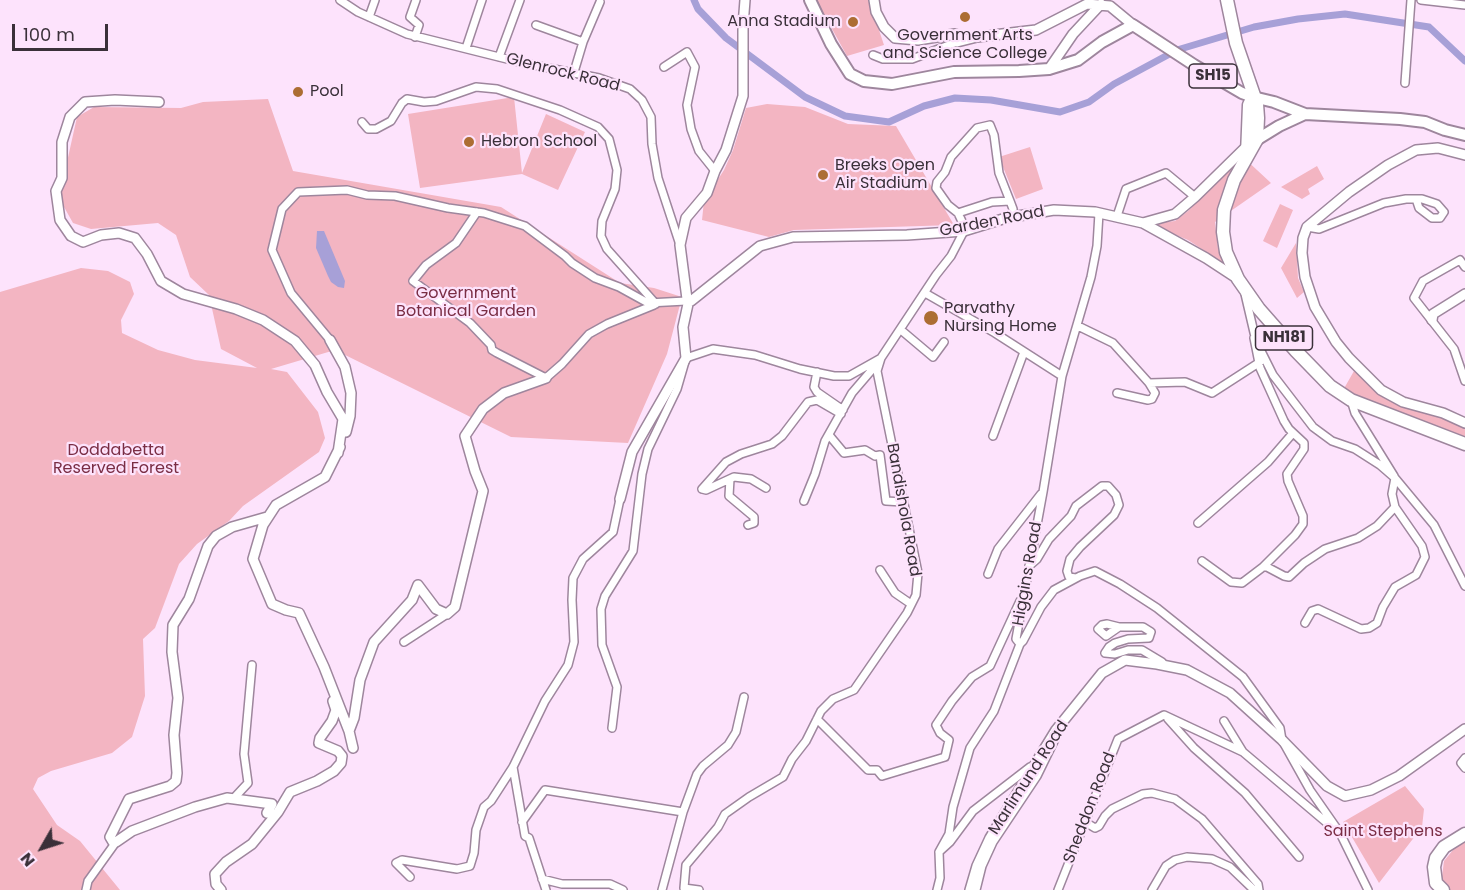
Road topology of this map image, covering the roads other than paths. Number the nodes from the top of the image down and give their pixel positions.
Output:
1 (340, 0) edge
2 (375, 0) edge
3 (416, 0) edge
4 (482, 0) edge
5 (520, 0) edge
6 (746, 0) edge
7 (810, 0) edge
8 (874, 0) edge
9 (1411, 0) edge
10 (1421, 0) edge
11 (600, 2) dead end
12 (1101, 3) edge
13 (1465, 5) edge
14 (1231, 6) edge
15 (369, 17) junction
16 (536, 25) dead end
17 (1133, 25) junction
18 (415, 37) junction
19 (583, 42) junction
20 (959, 42) junction
21 (466, 48) junction
22 (873, 55) dead end
23 (499, 57) junction
24 (664, 67) dead end
25 (1049, 69) junction
26 (574, 72) junction
27 (1405, 83) dead end
28 (1253, 96) junction
29 (159, 102) dead end
30 (1305, 114) junction
31 (362, 122) dead end
32 (1465, 135) edge
33 (1252, 142) junction
34 (1463, 157) edge
35 (715, 171) junction
36 (1195, 197) junction
37 (1416, 199) dead end
38 (1010, 201) junction
39 (477, 212) junction
40 (958, 213) junction
41 (1099, 213) junction
42 (1118, 216) junction
43 (1013, 218) junction
44 (1143, 223) junction
45 (1307, 227) junction
46 (965, 231) junction
47 (680, 245) junction
48 (1465, 267) edge
49 (1241, 284) junction
50 (925, 293) junction
51 (1465, 294) edge
52 (688, 301) junction
53 (656, 304) junction
54 (1432, 320) junction
55 (1078, 326) junction
56 (901, 330) junction
57 (1254, 338) junction
58 (330, 340) joint
59 (944, 342) dead end
60 (1024, 352) junction
61 (686, 358) junction
62 (881, 358) junction
63 (1260, 362) junction
64 (817, 372) junction
65 (1062, 376) junction
66 (546, 378) junction
67 (1465, 381) edge
68 (1149, 384) junction
69 (1117, 393) dead end
70 (1351, 400) junction
71 (842, 412) junction
72 (1465, 423) edge
73 (1293, 433) junction
74 (829, 435) junction
75 (993, 436) dead end
76 (1460, 442) edge
77 (1465, 449) edge
78 (338, 453) junction
79 (730, 478) junction
80 (1395, 478) junction
81 (766, 488) dead end
82 (1043, 492) junction
83 (620, 499) joint
84 (804, 501) dead end
85 (903, 502) junction
86 (1395, 507) junction
87 (267, 517) junction
88 (1198, 523) dead end
89 (748, 525) dead end
90 (1203, 561) dead end
91 (1029, 566) junction
92 (1263, 567) junction
93 (880, 570) dead end
94 (988, 574) dead end
95 (1076, 578) junction
96 (1465, 586) edge
97 (1024, 595) junction
98 (911, 604) junction
99 (447, 614) junction
100 (1305, 622) dead end
101 (1119, 627) dead end
102 (404, 642) dead end
103 (1020, 644) junction
104 (252, 664) dead end
105 (324, 667) junction
106 (1175, 669) junction
107 (744, 697) dead end
108 (1164, 715) junction
109 (817, 719) junction
110 (1224, 721) dead end
111 (1061, 725) junction
112 (612, 728) dead end
113 (1465, 729) edge
114 (350, 731) junction
115 (1282, 740) junction
116 (353, 748) dead end
117 (1243, 752) junction
118 (1042, 754) junction
119 (1465, 758) edge
120 (513, 767) junction
121 (1465, 768) edge
122 (234, 798) junction
123 (682, 812) junction
124 (267, 813) dead end
125 (522, 822) junction
126 (1085, 822) junction
127 (1340, 833) junction
128 (1465, 834) edge
129 (116, 842) junction
130 (939, 852) junction
131 (1299, 857) dead end
132 (410, 877) dead end
133 (542, 879) junction
134 (86, 890) edge
135 (221, 890) edge
136 (546, 890) edge
137 (623, 890) edge
138 (662, 890) edge
139 (699, 890) edge
140 (937, 890) edge
141 (970, 890) edge
142 (976, 890) edge
143 (1058, 890) edge
144 (1152, 890) edge
145 (1254, 890) edge
146 (1259, 890) edge
147 (1368, 890) edge
148 (1443, 890) edge

1 - 15 street, Glenrock Road
2 - 15 street
3 - 18 street
4 - 21 street
5 - 23 street
6 - 35 street
7 - 25 main road
8 - 20 street
9 - 27 street
10 - 13 street
11 - 19 street
12 - 17 street
12 - 20 street
12 - 25 street
14 - 28 highway, NH181
15 - 18 street, Glenrock Road
16 - 19 street
17 - 25 main road
17 - 28 main road, SH15
18 - 21 street, Glenrock Road
19 - 26 street
20 - 22 street
21 - 23 street, Glenrock Road
23 - 26 street, Glenrock Road
24 - 35 street
26 - 47 street, Glenrock Road
28 - 30 main road
28 - 33 highway, NH181
29 - 78 street
30 - 32 main road
30 - 33 main road
31 - 53 street
33 - 36 street
33 - 49 highway, NH181
34 - 45 street
35 - 47 street
36 - 42 street
36 - 44 street
37 - 45 street
38 - 40 street
38 - 40 street
38 - 43 street
39 - 53 street
39 - 58 street
39 - 66 street
40 - 46 street
41 - 42 street, Garden Road
41 - 43 street, Garden Road
41 - 55 street, Higgins Road
42 - 44 street, Garden Road
43 - 46 street, Garden Road
44 - 49 street, Garden Road
45 - 72 street
46 - 50 street
46 - 52 street, Garden Road
47 - 52 street
48 - 54 street
49 - 57 street
49 - 70 highway, NH181
50 - 56 street
50 - 60 street
51 - 54 street
52 - 53 street
52 - 61 street
53 - 66 street
54 - 67 street
55 - 65 street, Higgins Road
55 - 68 street
56 - 59 street
56 - 62 street
57 - 63 street
57 - 80 street
58 - 78 street
60 - 65 street
60 - 75 street
61 - 64 street
61 - 83 street
61 - 112 street
62 - 64 street
62 - 71 street
62 - 85 street, Bandishola Road
63 - 68 street
63 - 73 street
64 - 71 street
65 - 82 street, Higgins Road
66 - 99 street
68 - 69 street
70 - 76 highway, NH181
70 - 80 street
71 - 74 street
71 - 79 street
73 - 88 street
73 - 92 street
74 - 84 street
74 - 85 street
76 - 77 highway, NH181
78 - 87 street
79 - 81 street
79 - 89 street
80 - 86 street
80 - 96 street
82 - 91 street, Higgins Road
82 - 94 street
83 - 120 street
85 - 98 street, Bandishola Road
86 - 92 street
86 - 100 street
87 - 105 street
87 - 129 street
90 - 92 street
91 - 95 street
91 - 97 street, Higgins Road
93 - 98 street
95 - 103 street, Higgins Road
95 - 115 street, Higgins Road
97 - 103 street, Higgins Road
97 - 109 street
98 - 109 street, Bandishola Road
99 - 102 street
99 - 114 street
101 - 106 street
103 - 130 street
104 - 122 street
105 - 114 street
105 - 135 street
106 - 111 street, Marlimund Road
106 - 115 street, Marlimund Road
107 - 123 street
108 - 117 street
108 - 126 street, Sheddon Road
108 - 131 street
109 - 139 street, Bandishola Road
110 - 117 street
111 - 118 street, Marlimund Road
111 - 142 street
113 - 115 street, Marlimund Road
114 - 116 street
115 - 127 street
117 - 127 street
118 - 130 street
118 - 141 street, Marlimund Road
119 - 121 street
120 - 125 street
120 - 132 street
122 - 124 street
122 - 129 street
123 - 125 street
123 - 138 street
125 - 133 street
126 - 143 street, Sheddon Road
126 - 146 street
127 - 147 street
128 - 148 highway
129 - 134 street
130 - 140 street
133 - 136 street
133 - 137 street
144 - 145 street

